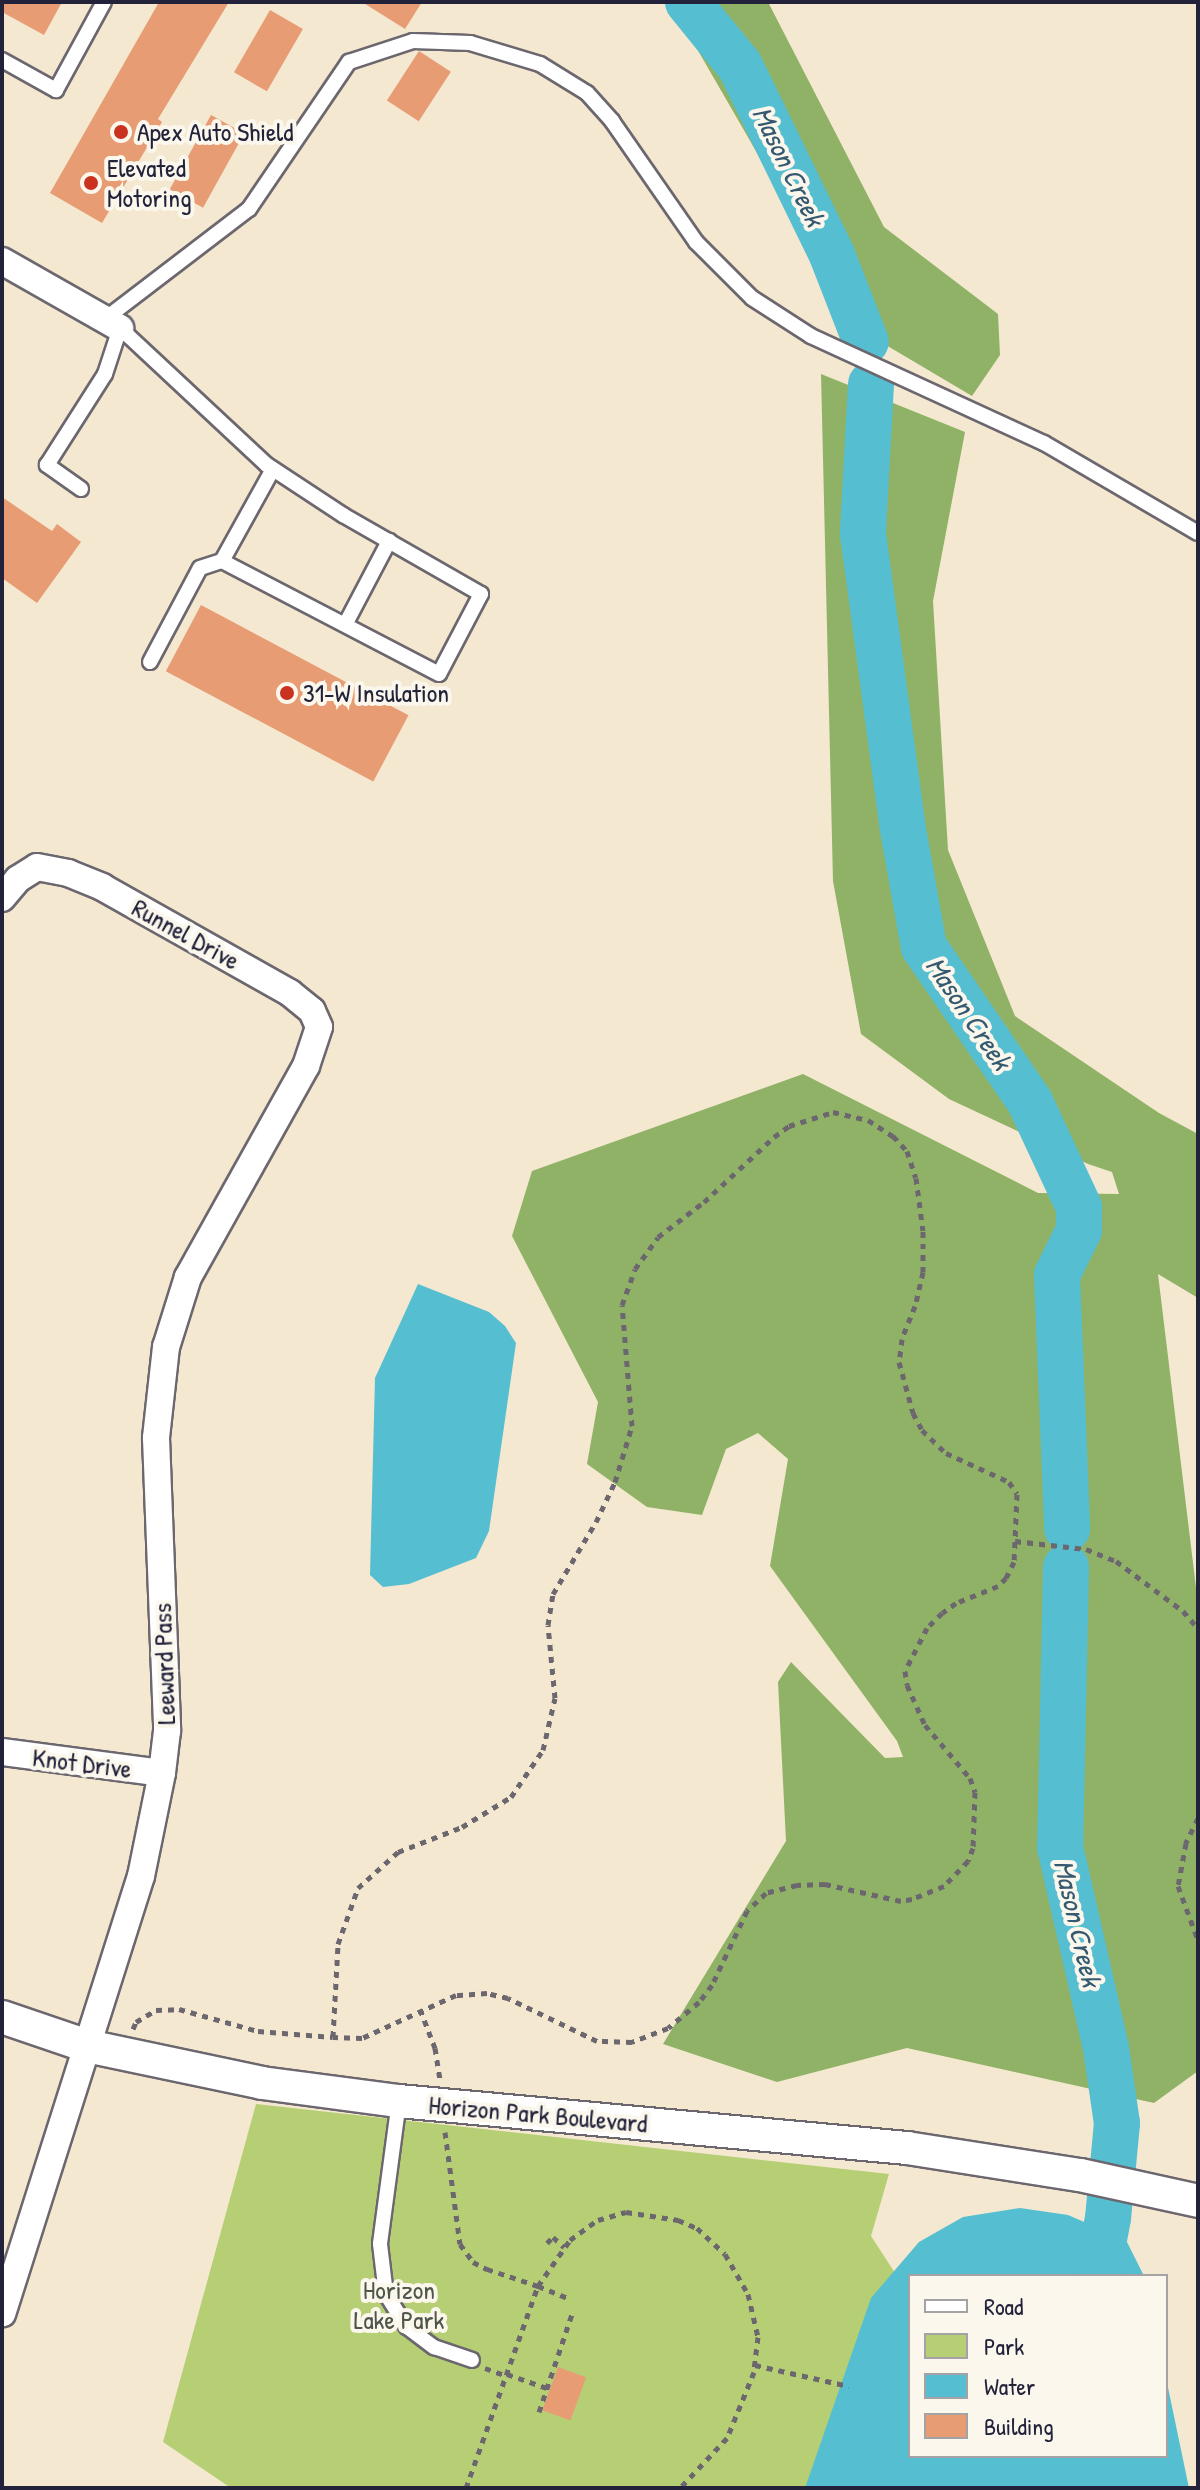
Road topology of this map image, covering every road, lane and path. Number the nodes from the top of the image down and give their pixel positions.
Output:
1 (104, 2) edge
2 (2, 60) edge
3 (2, 261) edge
4 (112, 324) junction
5 (273, 469) junction
6 (81, 489) dead end
7 (1198, 533) edge
8 (389, 541) junction
9 (222, 561) junction
10 (346, 623) junction
11 (150, 662) dead end
12 (2, 898) edge
13 (319, 1027) joint
14 (1015, 1541) junction
15 (1197, 1624) edge
16 (2, 1752) edge
17 (162, 1773) junction
18 (1198, 1818) edge
19 (1198, 1940) edge
20 (420, 2009) junction
21 (2, 2017) edge
22 (133, 2029) dead end
23 (333, 2037) junction
24 (87, 2046) junction
25 (441, 2085) dead end
26 (399, 2101) junction
27 (444, 2118) dead end
28 (1198, 2201) edge
29 (547, 2243) dead end
30 (564, 2247) junction
31 (11, 2252) edge
32 (538, 2286) junction
33 (567, 2298) dead end
34 (2, 2313) edge
35 (572, 2314) dead end
36 (472, 2360) dead end
37 (755, 2365) junction
38 (507, 2374) junction
39 (849, 2386) dead end
40 (547, 2388) junction
41 (539, 2412) dead end
42 (466, 2488) edge
43 (680, 2488) edge

1 - 2 lane
3 - 4 street
4 - 5 lane
4 - 6 lane
4 - 7 lane
5 - 8 lane
5 - 9 lane
8 - 10 lane
8 - 10 lane
9 - 10 lane
9 - 11 lane
12 - 13 street, Runnel Drive
13 - 17 street, Leeward Pass
14 - 15 path
14 - 20 path
14 - 23 path
16 - 17 street, Knot Drive
17 - 24 street, Leeward Pass
18 - 19 path
20 - 23 path
20 - 25 path
21 - 24 street, Horizon Park Boulevard
22 - 23 path
24 - 26 street, Horizon Park Boulevard
24 - 31 street, Leeward Pass
26 - 28 street, Horizon Park Boulevard
26 - 36 lane
27 - 32 path
29 - 30 path
30 - 32 path
30 - 37 path
31 - 34 street, Leeward Pass
32 - 33 path
32 - 38 path
35 - 40 path
37 - 39 path
37 - 43 path
38 - 40 path
38 - 42 path
40 - 41 path

